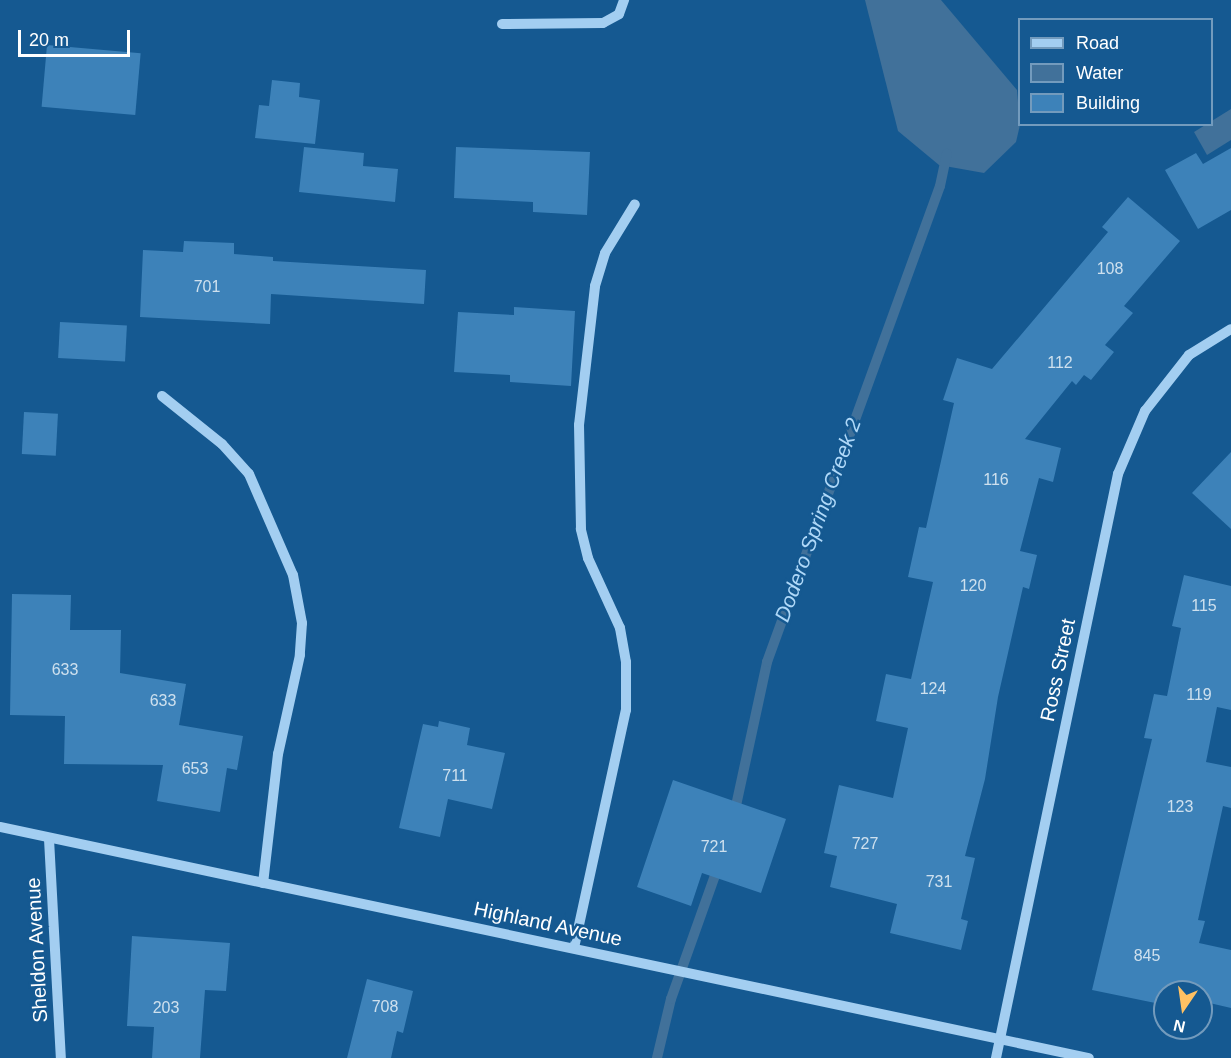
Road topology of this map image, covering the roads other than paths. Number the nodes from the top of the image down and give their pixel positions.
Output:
1 (624, 0) edge
2 (502, 24) dead end
3 (635, 204) dead end
4 (1231, 329) edge
5 (162, 396) dead end
6 (0, 827) edge
7 (49, 839) junction
8 (263, 883) junction
9 (574, 948) junction
10 (999, 1037) junction
11 (61, 1058) edge
12 (996, 1058) edge
13 (1089, 1058) edge

1 - 2 street
3 - 9 street
4 - 10 street, Ross Street
5 - 8 street
6 - 7 street, Highland Avenue
7 - 8 street, Highland Avenue
7 - 11 street, Sheldon Avenue
8 - 9 street, Highland Avenue
9 - 10 street, Highland Avenue
10 - 12 street, Ross Street
10 - 13 street, Highland Avenue

